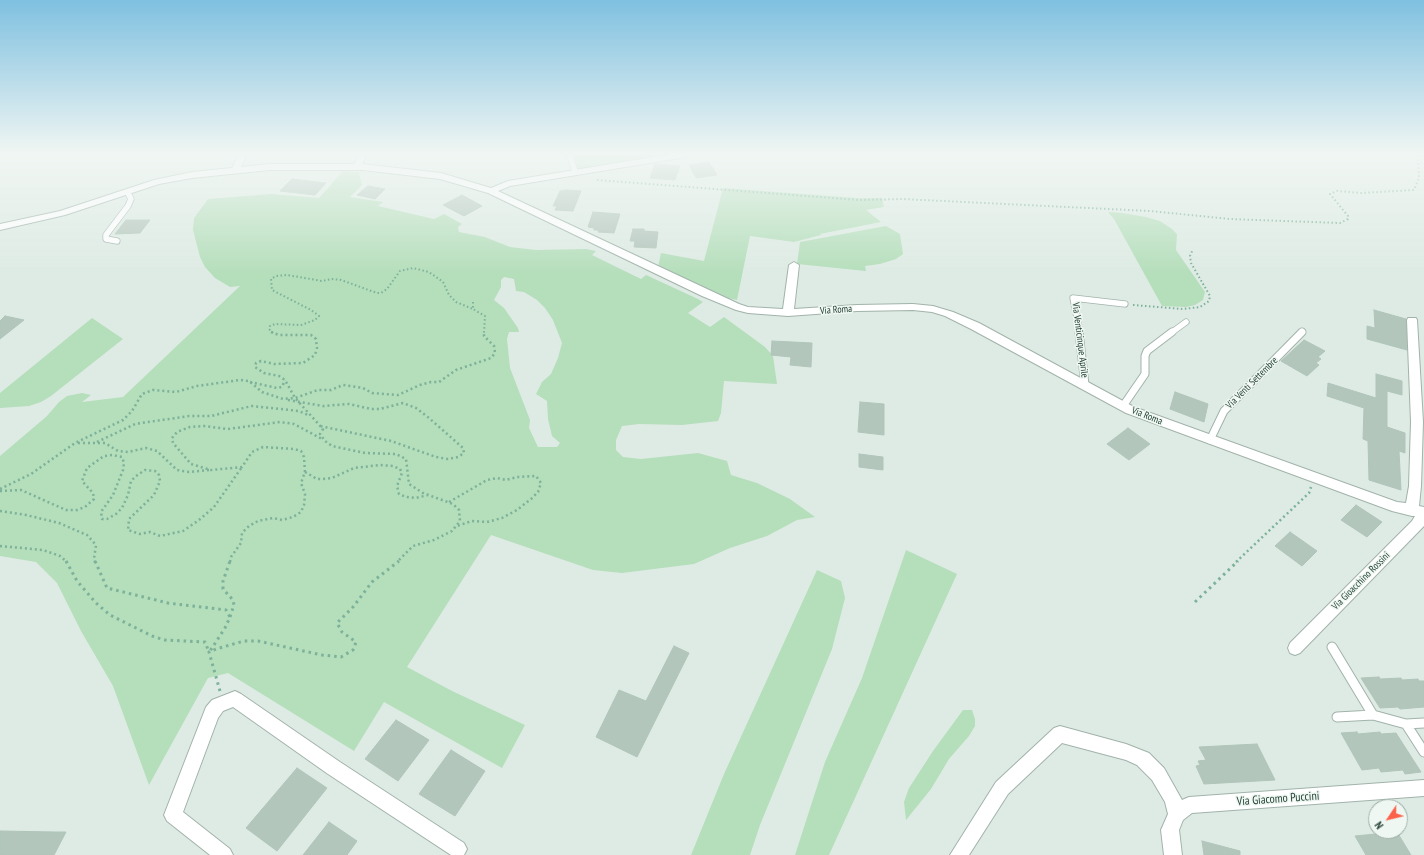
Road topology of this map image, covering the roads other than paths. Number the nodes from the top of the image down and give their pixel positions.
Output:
1 (125, 194) edge
2 (128, 194) edge
3 (497, 194) edge
4 (0, 227) edge
5 (118, 241) dead end
6 (794, 265) dead end
7 (1125, 304) road end
8 (788, 313) junction
9 (1412, 320) dead end
10 (1186, 322) dead end
11 (1302, 332) dead end
12 (1085, 386) junction
13 (1124, 406) junction
14 (1210, 440) junction
15 (1419, 512) edge
16 (1332, 646) dead end
17 (1295, 648) dead end
18 (1373, 715) junction
19 (1337, 717) dead end
20 (1424, 723) edge
21 (1406, 724) junction
22 (1424, 752) edge
23 (1424, 788) edge
24 (1177, 814) junction
25 (458, 849) dead end
26 (224, 855) edge
27 (959, 855) edge
28 (1173, 855) edge

1 - 4 street, Via Roma
2 - 5 lane
3 - 8 street, Via Roma
6 - 8 street
7 - 12 lane, Via Venticinque Aprile
8 - 12 street, Via Roma
9 - 15 street
10 - 13 lane
11 - 14 lane, Via Venti Settembre
12 - 13 street, Via Roma
13 - 14 street, Via Roma
14 - 15 street, Via Roma
15 - 17 street, Via Gioacchino Rossini
16 - 18 lane
18 - 19 lane
18 - 21 lane
20 - 21 lane
21 - 22 lane
23 - 24 street, Via Giacomo Puccini
24 - 27 street
24 - 28 street
25 - 26 street

